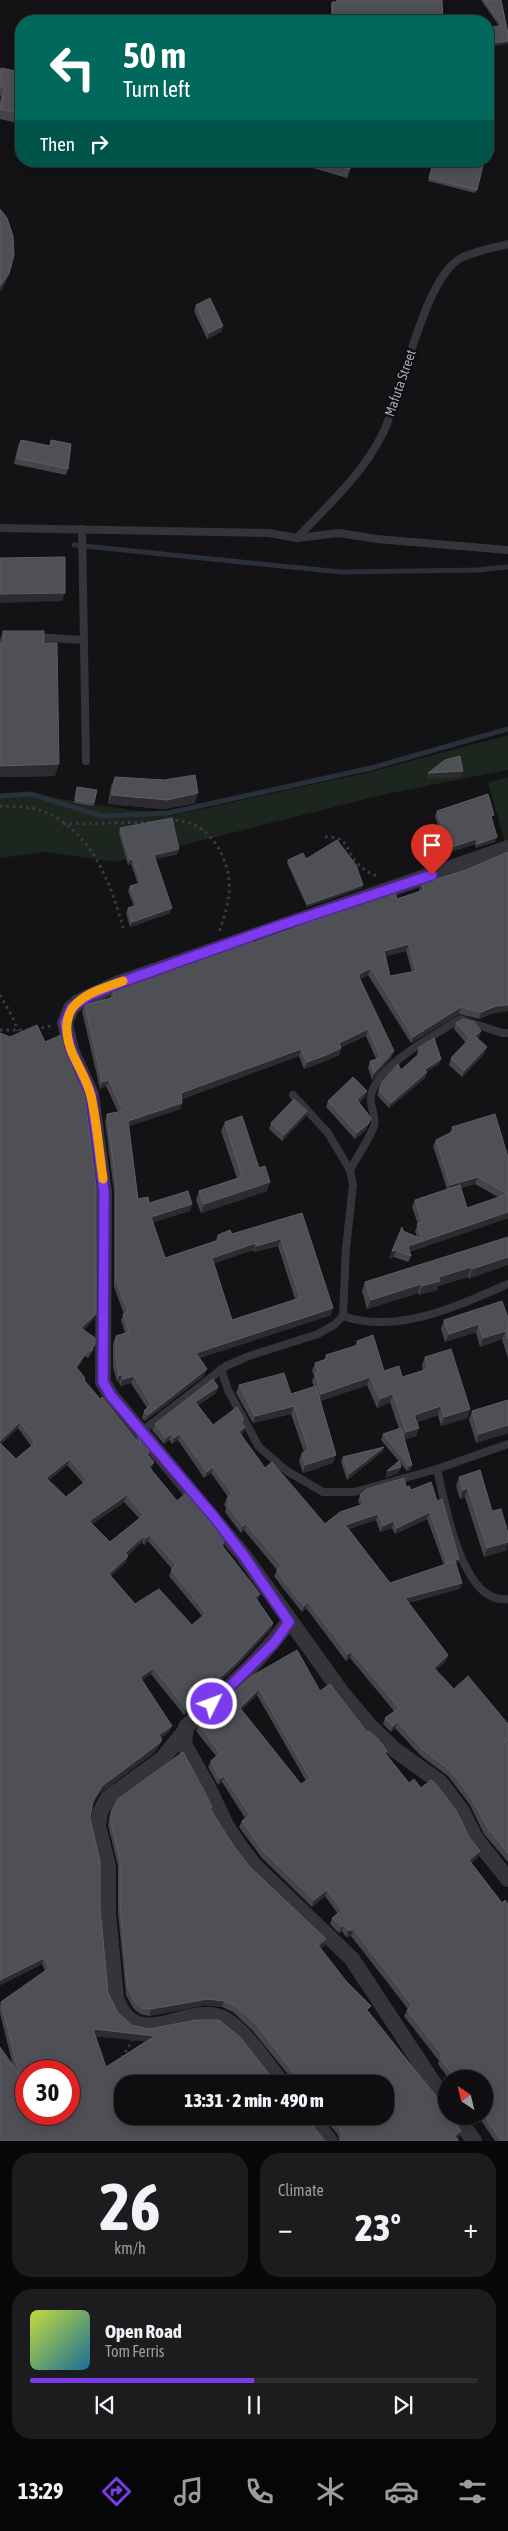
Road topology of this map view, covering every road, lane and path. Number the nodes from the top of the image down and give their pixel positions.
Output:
1 (508, 244) edge
2 (0, 528) edge
3 (82, 530) junction
4 (297, 538) junction
5 (508, 550) edge
6 (28, 637) edge
7 (84, 640) junction
8 (86, 761) dead end
9 (0, 806) edge
10 (63, 824) junction
11 (325, 836) dead end
12 (508, 848) edge
13 (400, 886) junction
14 (123, 928) dead end
15 (215, 948) junction
16 (0, 995) edge
17 (65, 1023) junction
18 (0, 1030) edge
19 (18, 1031) junction
20 (508, 1033) edge
21 (294, 1095) dead end
22 (350, 1170) junction
23 (508, 1284) edge
24 (343, 1316) junction
25 (221, 1369) junction
26 (142, 1431) junction
27 (508, 1444) edge
28 (437, 1469) junction
29 (508, 1599) edge
30 (289, 1622) junction
31 (184, 1732) junction
32 (508, 1879) edge
33 (140, 2025) junction
34 (118, 2065) edge
35 (275, 2075) edge
36 (438, 2090) edge
37 (317, 2125) edge
38 (462, 2125) edge
39 (330, 2141) edge
40 (474, 2141) edge

1 - 4 lane, Mafuta Street
2 - 3 lane
3 - 4 lane
3 - 7 lane
4 - 5 lane
6 - 7 lane
7 - 8 lane
9 - 10 path
10 - 14 path
10 - 15 path
11 - 13 path
12 - 13 street
13 - 15 street
15 - 17 street
16 - 19 path
17 - 19 path
17 - 26 street
18 - 19 path
20 - 22 lane
21 - 22 lane
22 - 24 lane
23 - 24 lane
24 - 25 lane
25 - 26 lane
25 - 28 lane
26 - 30 street
27 - 28 lane
28 - 29 lane
30 - 31 street
30 - 32 street
31 - 33 street
31 - 36 street
33 - 34 path
33 - 35 street
37 - 39 street
38 - 40 street

